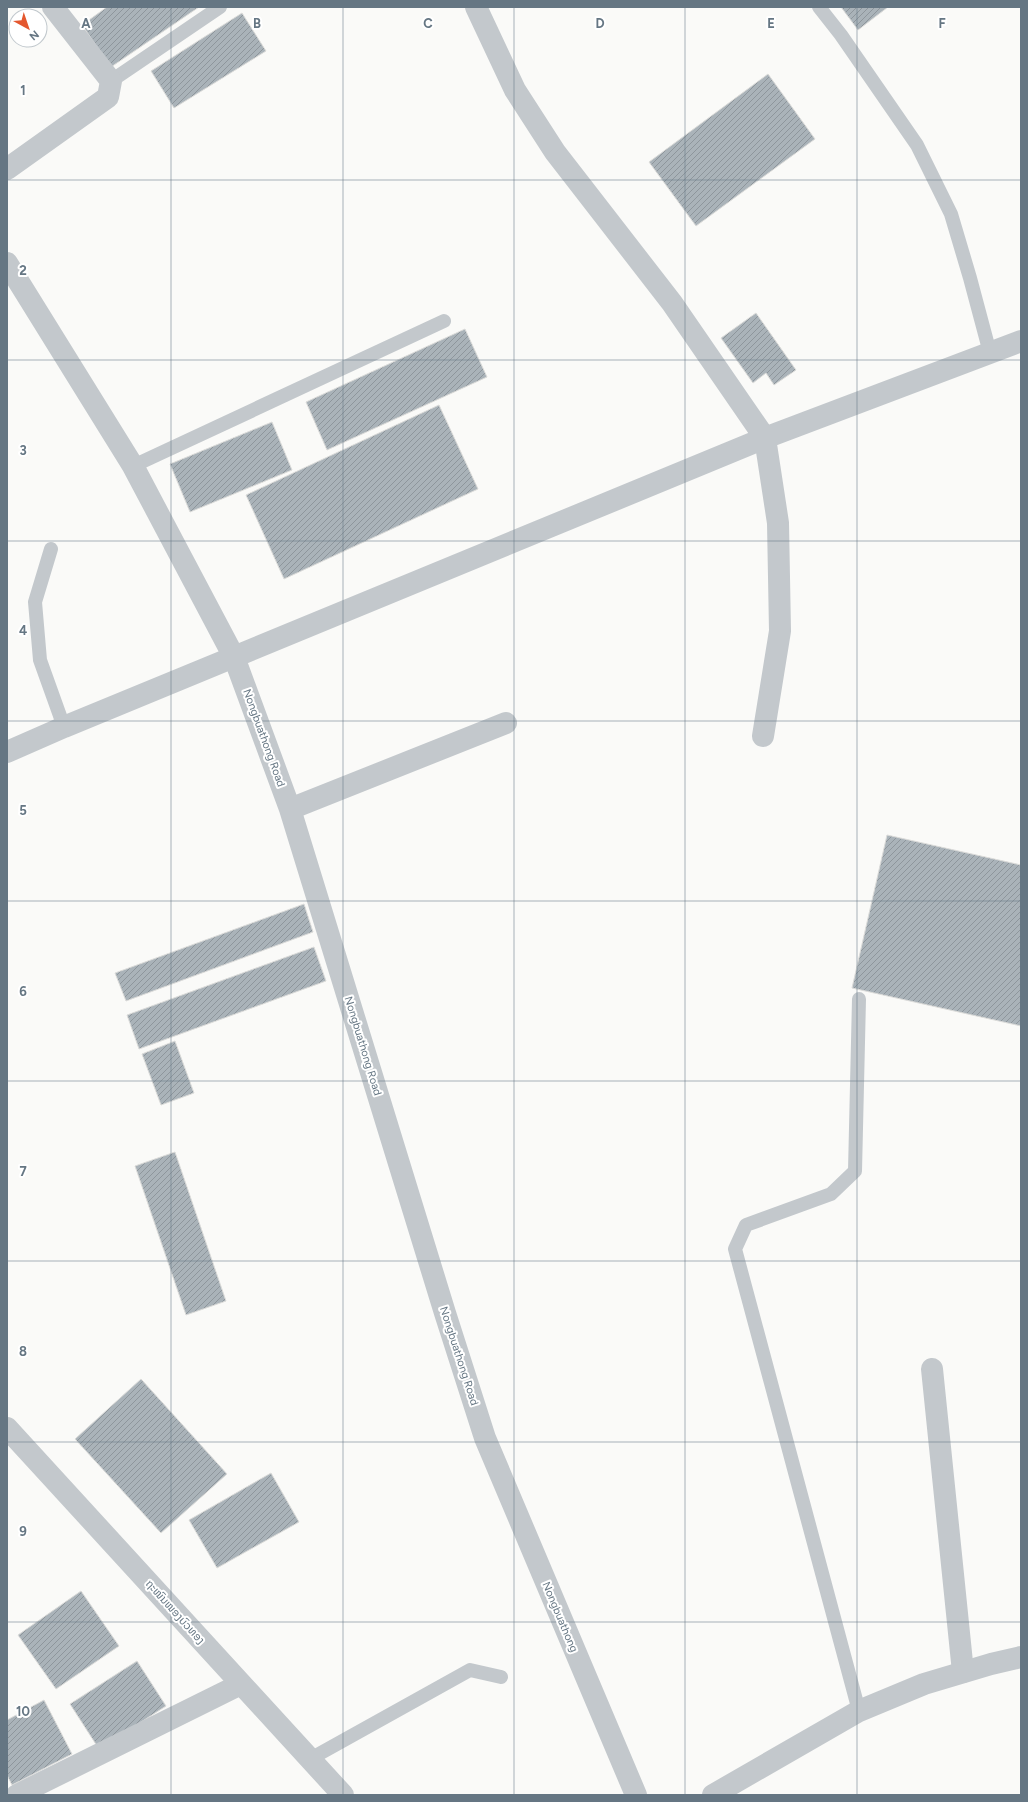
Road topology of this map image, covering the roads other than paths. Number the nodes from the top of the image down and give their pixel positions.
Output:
1 (53, 7) edge
2 (220, 7) edge
3 (476, 7) edge
4 (819, 7) edge
5 (111, 81) junction
6 (7, 169) edge
7 (7, 263) edge
8 (444, 321) dead end
9 (1021, 341) edge
10 (990, 353) junction
11 (765, 438) junction
12 (132, 466) junction
13 (50, 548) dead end
14 (234, 657) junction
15 (506, 723) dead end
16 (64, 727) junction
17 (763, 736) dead end
18 (7, 752) edge
19 (290, 810) junction
20 (859, 999) dead end
21 (932, 1369) dead end
22 (7, 1428) edge
23 (485, 1438) joint
24 (1021, 1657) edge
25 (963, 1672) junction
26 (501, 1677) dead end
27 (241, 1684) junction
28 (859, 1712) junction
29 (310, 1759) junction
30 (721, 1793) edge
31 (18, 1795) edge
32 (343, 1795) edge
33 (636, 1795) edge

1 - 5 street
2 - 5 lane
3 - 11 street
4 - 10 lane
5 - 6 street
7 - 12 street, Nongbuathong Road
8 - 12 lane
9 - 10 street
10 - 11 street
11 - 14 street
11 - 17 street
12 - 14 street, Nongbuathong Road
13 - 16 lane
14 - 16 street
14 - 19 street, Nongbuathong Road
15 - 19 street
16 - 18 street
19 - 23 street, Nongbuathong Road
20 - 28 lane
21 - 25 street
22 - 27 street, ຖະໜົນໜອງບົວທອງ
23 - 33 street, Nongbuathong
24 - 25 street
25 - 28 street
26 - 29 lane
27 - 29 street, ຖະໜົນໜອງບົວທອງ
27 - 31 street
28 - 30 street
29 - 32 street, ຖະໜົນໜອງບົວທອງ

